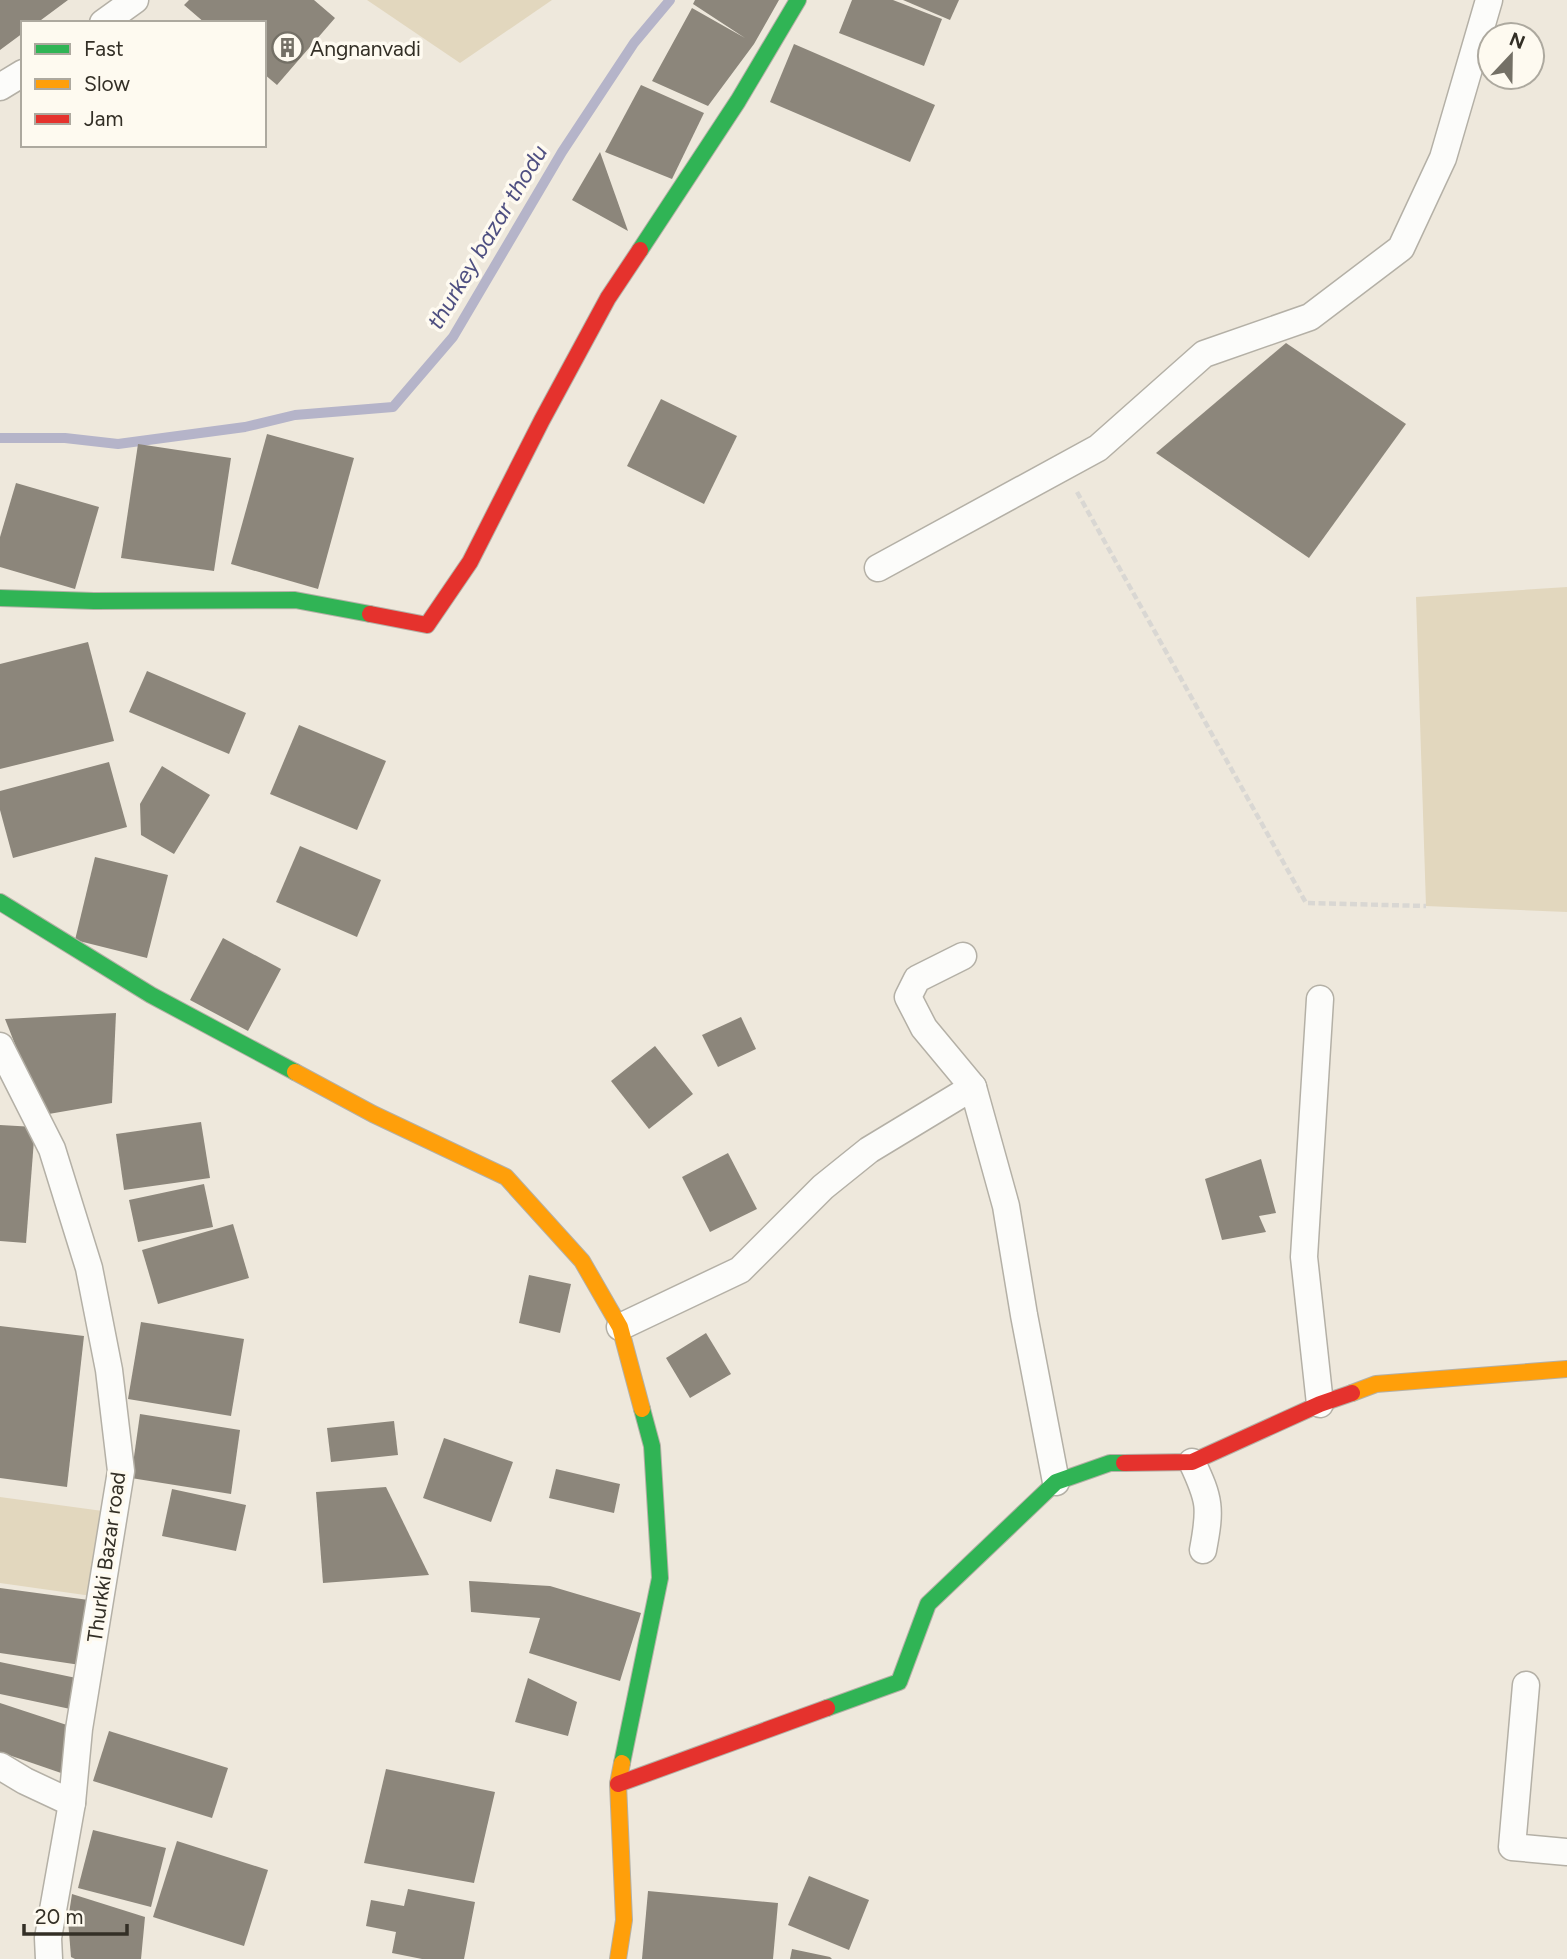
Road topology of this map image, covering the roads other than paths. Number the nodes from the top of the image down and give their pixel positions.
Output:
1 (798, 0) edge
2 (1489, 0) edge
3 (21, 74) edge
4 (0, 87) edge
5 (878, 568) dead end
6 (0, 598) edge
7 (0, 902) edge
8 (963, 956) dead end
9 (1320, 999) dead end
10 (0, 1046) edge
11 (973, 1087) junction
12 (620, 1327) junction
13 (1567, 1369) edge
14 (1320, 1404) junction
15 (1192, 1462) junction
16 (1056, 1482) junction
17 (1203, 1550) dead end
18 (1526, 1685) dead end
19 (0, 1766) edge
20 (618, 1784) junction
21 (72, 1803) junction
22 (1567, 1852) edge
23 (49, 1959) edge
24 (618, 1959) edge

1 - 6 street
2 - 5 street
3 - 4 street
7 - 12 street
8 - 11 street
9 - 14 street
10 - 21 street, Thurkki Bazar road
11 - 12 street
11 - 16 street
12 - 20 street
13 - 14 street
14 - 15 street
15 - 16 street
15 - 17 street
16 - 20 street
18 - 22 street
19 - 21 street
20 - 24 street
21 - 23 street, Thurkki Bazar road

